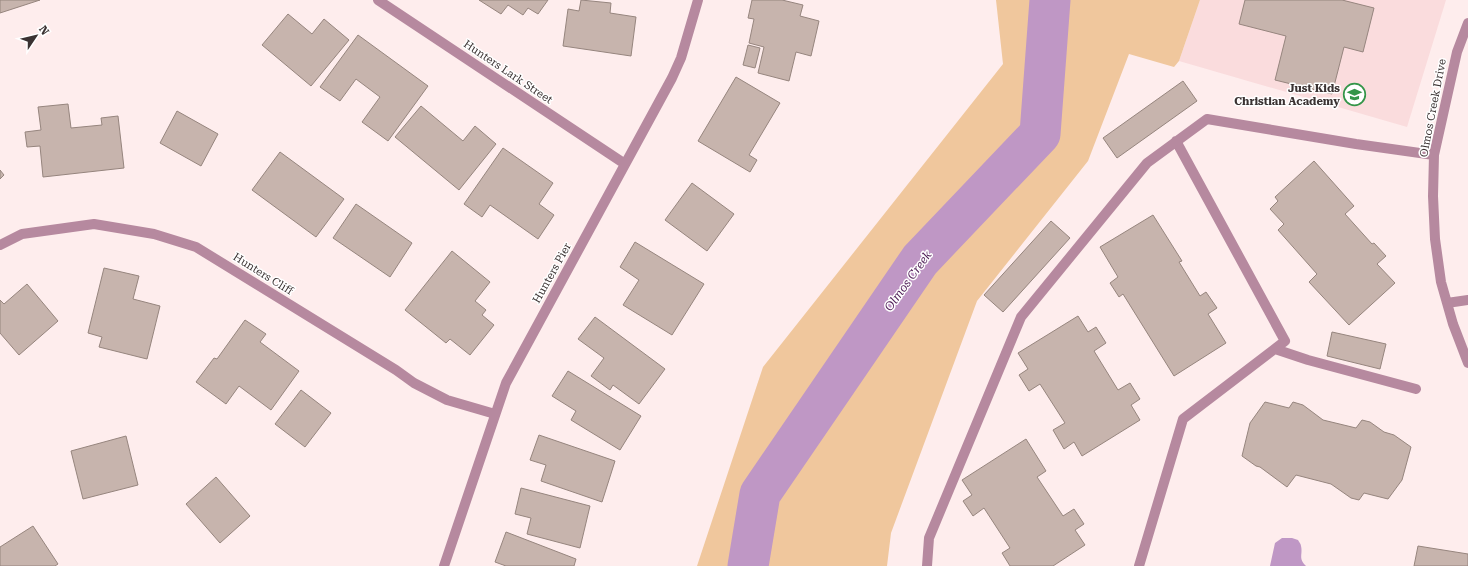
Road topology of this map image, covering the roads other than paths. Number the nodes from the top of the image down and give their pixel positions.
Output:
1 (378, 0) edge
2 (698, 0) edge
3 (1468, 23) edge
4 (1176, 142) junction
5 (1434, 155) junction
6 (625, 164) junction
7 (0, 246) edge
8 (1468, 300) edge
9 (1447, 304) junction
10 (1275, 349) junction
11 (1468, 364) edge
12 (1416, 389) dead end
13 (495, 414) junction
14 (444, 566) edge
15 (927, 566) edge
16 (1139, 566) edge

1 - 6 street, Hunters Lark Street
2 - 6 street, Hunters Pier
3 - 5 street, Olmos Creek Drive
4 - 5 street
4 - 10 street
4 - 15 street
5 - 9 street, Olmos Creek Drive
6 - 13 street, Hunters Pier
7 - 13 street, Hunters Cliff
8 - 9 street
9 - 11 street, Olmos Creek Drive
10 - 12 street
10 - 16 street
13 - 14 street, Hunters Pier

